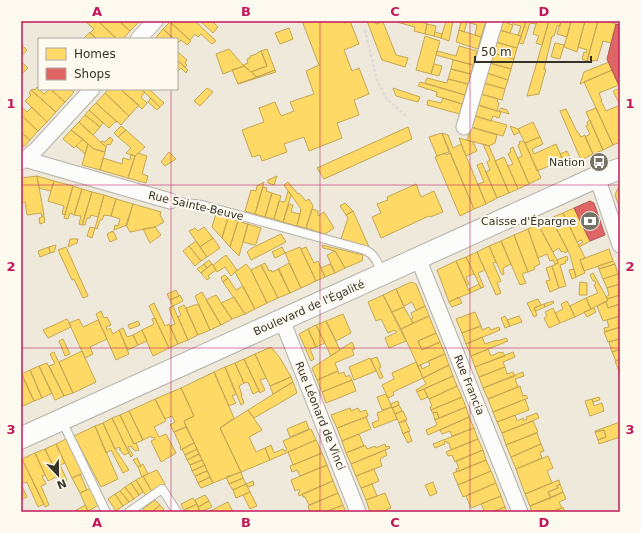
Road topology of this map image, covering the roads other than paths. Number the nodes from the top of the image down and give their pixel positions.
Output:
1 (155, 21) edge
2 (495, 21) edge
3 (139, 38) edge
4 (91, 90) edge
5 (464, 127) dead end
6 (22, 160) edge
7 (620, 162) edge
8 (620, 169) edge
9 (597, 177) junction
10 (170, 200) joint
11 (620, 245) edge
12 (418, 258) junction
13 (383, 274) junction
14 (282, 320) junction
15 (62, 420) junction
16 (21, 438) edge
17 (106, 512) edge
18 (129, 512) edge
19 (177, 512) edge
20 (358, 512) edge
21 (520, 512) edge

1 - 3 street
2 - 5 street
4 - 6 street
6 - 10 street, Rue Sainte-Beuve
7 - 9 main road, Boulevard de l'Égalité
8 - 9 main road, Boulevard de l'Égalité
9 - 11 street
9 - 12 main road, Boulevard de l'Égalité
10 - 13 lane, Rue Sainte-Beuve
12 - 13 main road, Boulevard de l'Égalité
12 - 21 street, Rue Francia
13 - 14 main road, Boulevard de l'Égalité
14 - 15 main road, Boulevard de l'Égalité
14 - 20 street, Rue Léonard de Vinci
15 - 16 main road, Boulevard de l'Égalité
15 - 17 lane
18 - 19 lane

